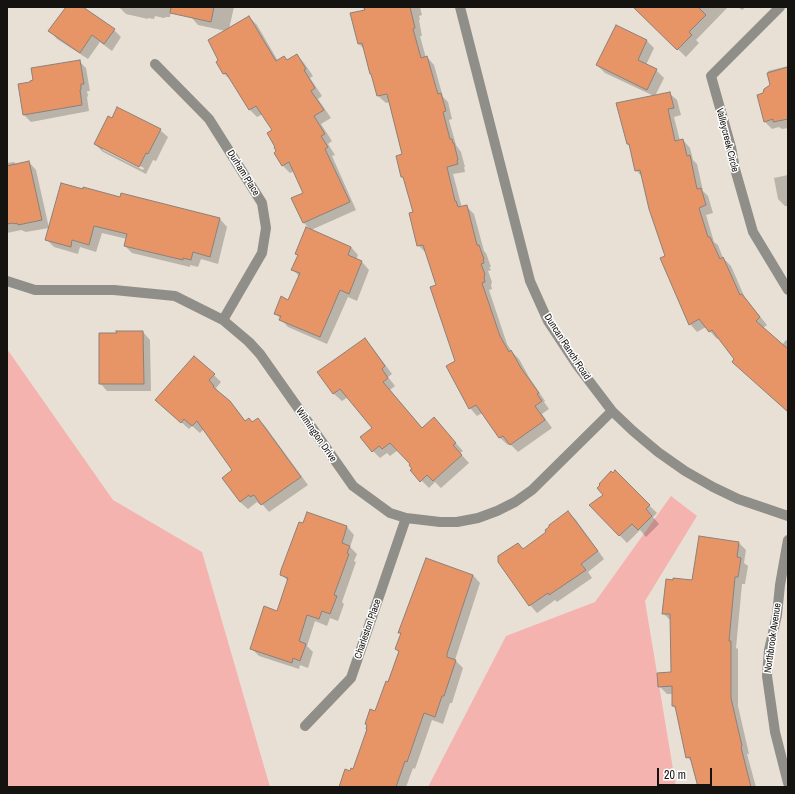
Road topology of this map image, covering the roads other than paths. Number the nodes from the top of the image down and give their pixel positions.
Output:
1 (460, 7) edge
2 (780, 7) edge
3 (155, 64) dead end
4 (7, 281) edge
5 (788, 290) edge
6 (223, 320) junction
7 (612, 411) junction
8 (788, 516) edge
9 (406, 518) junction
10 (788, 540) edge
11 (305, 726) dead end
12 (788, 783) edge

1 - 7 street, Duncan Ranch Road
2 - 5 street, Valleycreek Circle
3 - 6 street, Durham Place
4 - 6 street, Wilmington Drive
6 - 9 street, Wilmington Drive
7 - 8 street, Duncan Ranch Road
7 - 9 street, Wilmington Drive
9 - 11 street, Charleston Place
10 - 12 street, Northbrook Avenue

